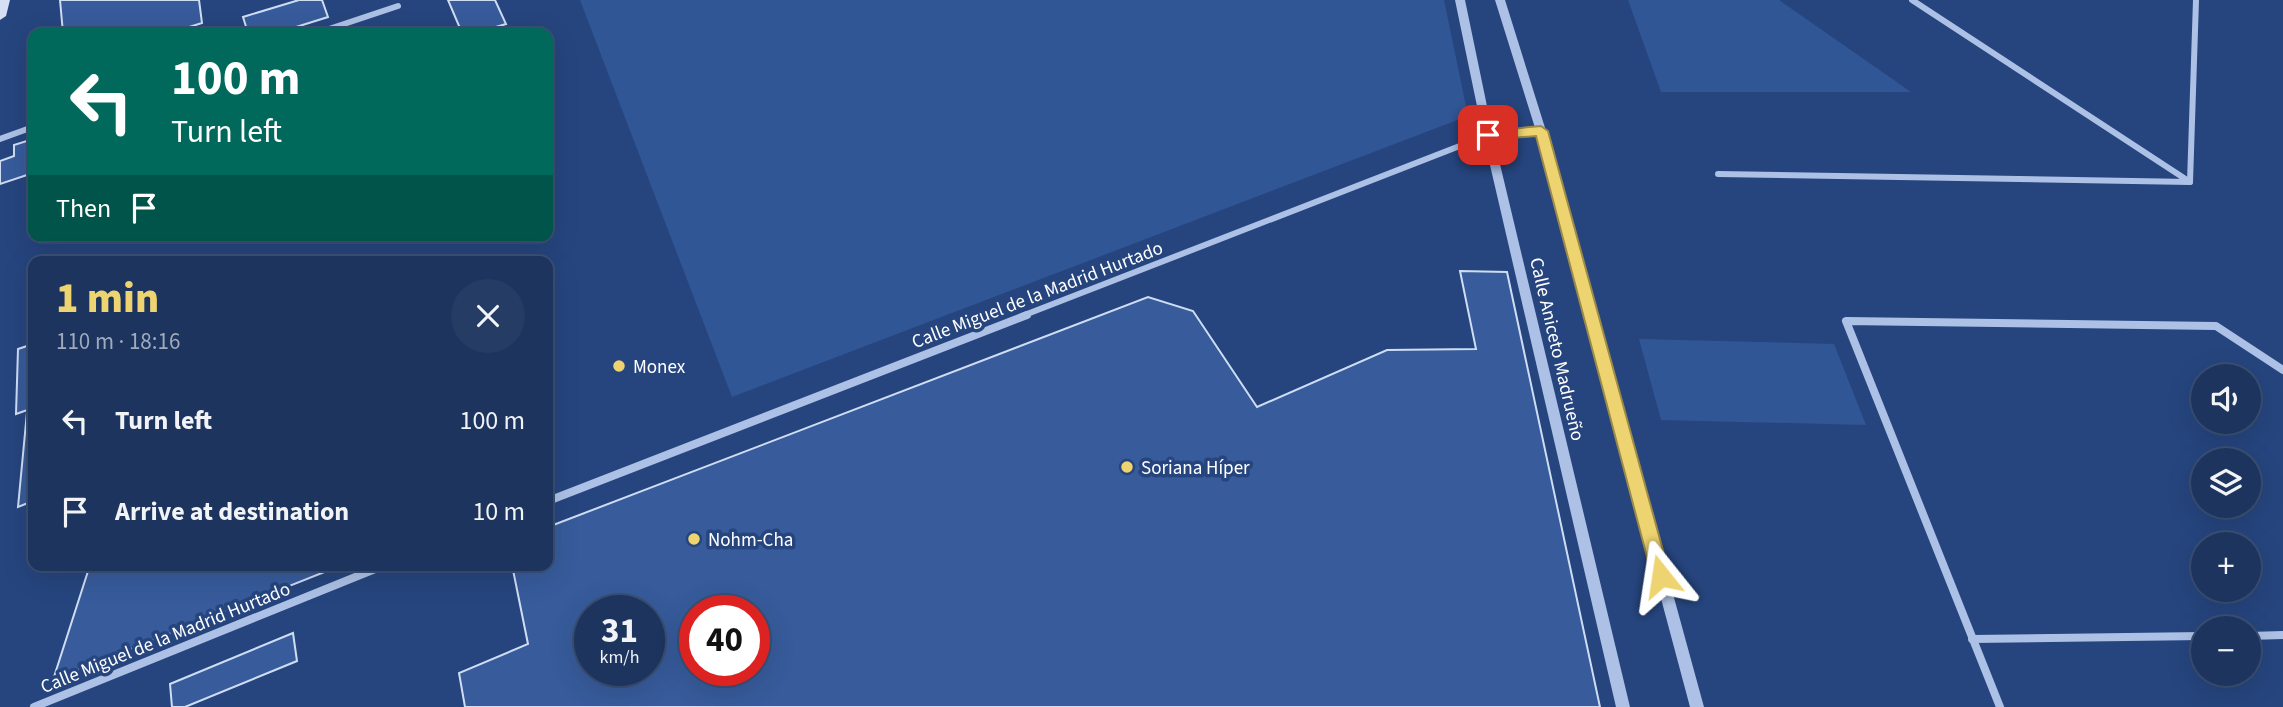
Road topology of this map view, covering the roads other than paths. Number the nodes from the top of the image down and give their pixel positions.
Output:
1 (4, 0) edge
2 (1460, 0) edge
3 (1500, 0) edge
4 (1912, 0) edge
5 (2196, 0) edge
6 (398, 6) dead end
7 (0, 16) edge
8 (332, 28) edge
9 (28, 130) edge
10 (1541, 131) junction
11 (1488, 135) junction
12 (0, 139) edge
13 (1718, 174) dead end
14 (2190, 182) junction
15 (2283, 370) edge
16 (553, 500) edge
17 (370, 571) edge
18 (2283, 635) edge
19 (2191, 636) edge
20 (2261, 636) edge
21 (1972, 639) junction
22 (34, 707) edge
23 (1623, 707) edge
24 (1697, 707) edge
25 (2000, 707) edge

1 - 7 main road
2 - 11 street, Calle Aniceto Madrueño
3 - 10 street, Calle Aniceto Madrueño
4 - 14 street
5 - 14 street
6 - 8 street
9 - 12 street
10 - 11 street, Calle Miguel de la Madrid Hurtado
10 - 24 street, Calle Aniceto Madrueño
11 - 16 street, Calle Miguel de la Madrid Hurtado
11 - 23 street, Calle Aniceto Madrueño
13 - 14 street
15 - 21 street
17 - 22 street, Calle Miguel de la Madrid Hurtado
18 - 20 street
19 - 21 street
21 - 25 street

